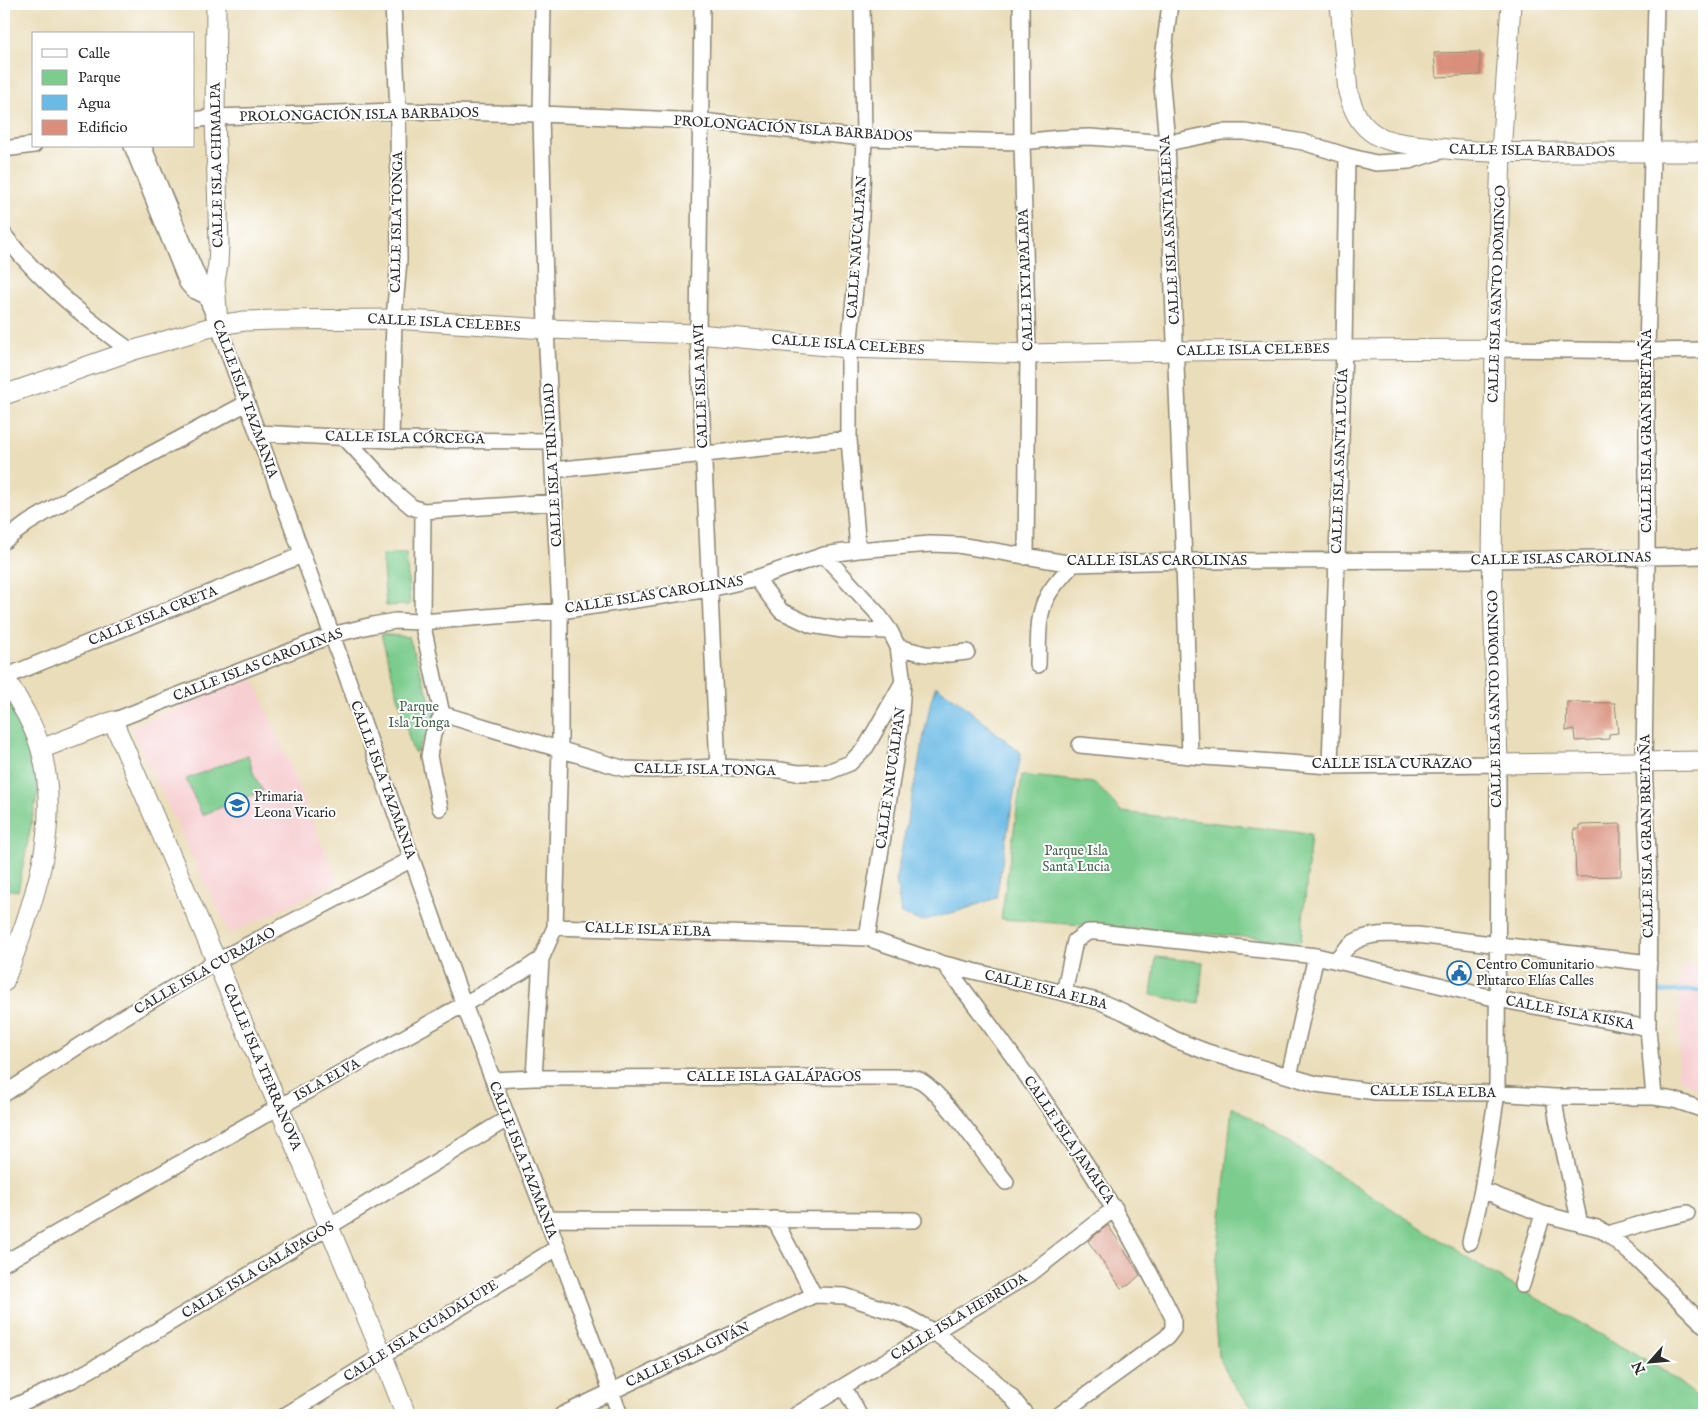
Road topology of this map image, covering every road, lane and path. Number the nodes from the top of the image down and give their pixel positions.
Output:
1 (216, 4) edge
2 (393, 4) edge
3 (543, 4) edge
4 (702, 4) edge
5 (862, 4) edge
6 (1021, 4) edge
7 (1170, 4) edge
8 (1340, 4) edge
9 (1511, 4) edge
10 (1656, 4) edge
11 (398, 111) junction
12 (540, 114) junction
13 (215, 117) junction
14 (195, 120) edge
15 (701, 121) junction
16 (864, 138) junction
17 (1022, 142) junction
18 (1166, 143) junction
19 (32, 144) edge
20 (133, 148) edge
21 (144, 148) edge
22 (1445, 149) junction
23 (4, 150) edge
24 (1501, 152) junction
25 (1653, 152) junction
26 (1704, 152) edge
27 (1347, 156) junction
28 (4, 235) edge
29 (11, 255) edge
30 (206, 296) junction
31 (394, 319) junction
32 (218, 325) junction
33 (546, 329) junction
34 (698, 334) junction
35 (848, 348) junction
36 (1344, 349) junction
37 (1495, 349) junction
38 (1704, 350) edge
39 (131, 351) junction
40 (1175, 351) junction
41 (1647, 351) junction
42 (1028, 354) junction
43 (4, 395) edge
44 (247, 403) junction
45 (258, 433) junction
46 (346, 439) junction
47 (849, 439) junction
48 (391, 440) junction
49 (552, 441) junction
50 (703, 454) junction
51 (554, 470) junction
52 (555, 502) junction
53 (422, 511) junction
54 (4, 542) edge
55 (858, 550) junction
56 (302, 555) junction
57 (824, 555) junction
58 (1704, 556) edge
59 (1026, 557) junction
60 (1647, 558) junction
61 (1492, 560) junction
62 (1184, 561) junction
63 (1337, 561) junction
64 (1073, 564) junction
65 (756, 578) junction
66 (710, 589) junction
67 (560, 611) junction
68 (422, 622) junction
69 (890, 631) junction
70 (332, 636) junction
71 (898, 646) junction
72 (967, 652) dead end
73 (1038, 665) dead end
74 (4, 676) edge
75 (903, 682) junction
76 (442, 714) junction
77 (113, 721) junction
78 (1080, 745) dead end
79 (560, 748) junction
80 (41, 749) junction
81 (1190, 756) junction
82 (1704, 761) edge
83 (1644, 762) junction
84 (1498, 764) junction
85 (1330, 766) junction
86 (718, 767) junction
87 (440, 808) dead end
88 (412, 859) junction
89 (555, 927) junction
90 (867, 938) junction
91 (1498, 946) junction
92 (1316, 956) junction
93 (541, 959) junction
94 (1336, 960) junction
95 (217, 961) junction
96 (1649, 962) junction
97 (944, 964) junction
98 (4, 982) edge
99 (1064, 993) junction
100 (1498, 999) junction
101 (464, 1005) junction
102 (1648, 1028) junction
103 (1289, 1076) junction
104 (534, 1078) junction
105 (493, 1080) junction
106 (1497, 1093) junction
107 (4, 1094) edge
108 (1554, 1097) junction
109 (1654, 1097) junction
110 (279, 1106) junction
111 (1704, 1110) edge
112 (507, 1119) junction
113 (1006, 1182) dead end
114 (1482, 1190) junction
115 (1115, 1208) junction
116 (1687, 1213) dead end
117 (1543, 1214) junction
118 (547, 1219) junction
119 (774, 1219) junction
120 (914, 1220) dead end
121 (1580, 1224) junction
122 (329, 1228) junction
123 (1608, 1234) junction
124 (1470, 1242) dead end
125 (557, 1248) junction
126 (4, 1263) edge
127 (1522, 1284) dead end
128 (814, 1295) junction
129 (1704, 1325) edge
130 (934, 1332) junction
131 (382, 1354) junction
132 (844, 1387) junction
133 (610, 1391) junction
134 (4, 1412) edge
135 (286, 1415) edge
136 (406, 1415) edge
137 (562, 1415) edge
138 (620, 1415) edge
139 (796, 1415) edge
140 (860, 1415) edge
141 (1026, 1415) edge
142 (1059, 1415) edge

1 - 13 street, CALLE ISLA CHIMALPA
2 - 11 street, CALLE ISLA TONGA
3 - 12 street, CALLE ISLA TRINIDAD
4 - 15 street, CALLE ISLA MAVI
5 - 16 street, CALLE NAUCALPAN
6 - 17 street, CALLE IXTAPALAPA
7 - 18 street, CALLE ISLA SANTA ELENA
8 - 22 street, CALLE ISLA BARBADOS
9 - 24 street, CALLE ISLA SANTO DOMINGO
10 - 25 street, CALLE ISLA GRAN BRETAÑA
11 - 12 street, PROLONGACIÓN ISLA BARBADOS
11 - 13 street, PROLONGACIÓN ISLA BARBADOS
11 - 31 street, CALLE ISLA TONGA
12 - 15 street, PROLONGACIÓN ISLA BARBADOS
12 - 33 street, CALLE ISLA TRINIDAD
13 - 14 street, PROLONGACIÓN ISLA BARBADOS
13 - 32 street, CALLE ISLA CHIMALPA
15 - 16 street, PROLONGACIÓN ISLA BARBADOS
15 - 34 street, CALLE ISLA MAVI
16 - 17 street, PROLONGACIÓN ISLA BARBADOS
16 - 35 street, CALLE NAUCALPAN
17 - 18 street, PROLONGACIÓN ISLA BARBADOS
17 - 42 street, CALLE IXTAPALAPA
18 - 27 street, PROLONGACIÓN ISLA BARBADOS
18 - 40 street, CALLE ISLA SANTA ELENA
19 - 23 street
20 - 30 street
21 - 30 street, CALLE ISLA TAZMANIA
22 - 24 street, CALLE ISLA BARBADOS
22 - 27 street, PROLONGACIÓN ISLA BARBADOS
24 - 25 street, CALLE ISLA BARBADOS
24 - 37 street, CALLE ISLA SANTO DOMINGO
25 - 26 street, CALLE ISLA BARBADOS
25 - 41 street, CALLE ISLA GRAN BRETAÑA
27 - 36 street, CALLE ISLA SANTA LUCÍA
28 - 29 street
29 - 39 street
30 - 32 street, CALLE ISLA TAZMANIA
31 - 32 street, CALLE ISLA CELEBES
31 - 33 street, CALLE ISLA CELEBES
31 - 48 street, CALLE ISLA TONGA
32 - 39 street, CALLE ISLA CELEBES
32 - 44 street, CALLE ISLA TAZMANIA
33 - 34 street, CALLE ISLA CELEBES
33 - 49 street, CALLE ISLA TRINIDAD
34 - 35 street, CALLE ISLA CELEBES
34 - 50 street, CALLE ISLA MAVI
35 - 42 street, CALLE ISLA CELEBES
35 - 47 street, CALLE NAUCALPAN
36 - 37 street, CALLE ISLA CELEBES
36 - 40 street, CALLE ISLA CELEBES
36 - 63 street, CALLE ISLA SANTA LUCÍA
37 - 41 street, CALLE ISLA CELEBES
37 - 61 street, CALLE ISLA SANTO DOMINGO
38 - 41 street, CALLE ISLA CELEBES
39 - 43 street, CALLE ISLA CELEBES
40 - 42 street, CALLE ISLA CELEBES
40 - 62 street, CALLE ISLA SANTA ELENA
41 - 60 street, CALLE ISLA GRAN BRETAÑA
42 - 59 street, CALLE IXTAPALAPA
44 - 45 street, CALLE ISLA TAZMANIA
44 - 54 street
45 - 46 street, CALLE ISLA CÓRCEGA
45 - 56 street, CALLE ISLA TAZMANIA
46 - 48 street, CALLE ISLA CÓRCEGA
46 - 53 street
47 - 50 street
47 - 55 street, CALLE NAUCALPAN
48 - 49 street, CALLE ISLA CÓRCEGA
49 - 51 street, CALLE ISLA TRINIDAD
50 - 51 street
50 - 66 street, CALLE ISLA MAVI
51 - 52 street, CALLE ISLA TRINIDAD
52 - 53 street
52 - 67 street, CALLE ISLA TRINIDAD
53 - 68 street
55 - 57 street, CALLE ISLAS CAROLINAS
55 - 59 street, CALLE ISLAS CAROLINAS
56 - 70 street, CALLE ISLA TAZMANIA
56 - 74 street, CALLE ISLA CRETA
57 - 65 street, CALLE ISLAS CAROLINAS
57 - 69 street, CALLE NAUCALPAN
58 - 60 street, CALLE ISLAS CAROLINAS
59 - 64 street, CALLE ISLAS CAROLINAS
60 - 61 street, CALLE ISLAS CAROLINAS
60 - 83 street, CALLE ISLA GRAN BRETAÑA
61 - 63 street, CALLE ISLAS CAROLINAS
61 - 84 street, CALLE ISLA SANTO DOMINGO
62 - 63 street, CALLE ISLAS CAROLINAS
62 - 64 street, CALLE ISLAS CAROLINAS
62 - 81 street, CALLE ISLA SANTA ELENA
63 - 85 street, CALLE ISLA SANTA LUCÍA
64 - 73 street
65 - 66 street, CALLE ISLAS CAROLINAS
65 - 69 street
66 - 67 street, CALLE ISLAS CAROLINAS
66 - 86 street, CALLE ISLA MAVI
67 - 68 street, CALLE ISLAS CAROLINAS
67 - 79 street, CALLE ISLA TRINIDAD
68 - 70 street, CALLE ISLAS CAROLINAS
68 - 76 street
69 - 71 street, CALLE NAUCALPAN
70 - 77 street, CALLE ISLAS CAROLINAS
70 - 88 street, CALLE ISLA TAZMANIA
71 - 72 street
71 - 75 street, CALLE NAUCALPAN
74 - 80 street
75 - 86 street, CALLE ISLA TONGA
75 - 90 street, CALLE NAUCALPAN
76 - 79 street, CALLE ISLA TONGA
76 - 87 street
77 - 80 street, CALLE ISLAS CAROLINAS
77 - 95 street, CALLE ISLA TERRANOVA
78 - 81 street, CALLE ISLA CURAZAO
79 - 86 street, CALLE ISLA TONGA
79 - 89 street, CALLE ISLA TRINIDAD
80 - 98 street
81 - 85 street, CALLE ISLA CURAZAO
82 - 83 street, CALLE ISLA CURAZAO
83 - 84 street, CALLE ISLA CURAZAO
83 - 96 street, CALLE ISLA GRAN BRETAÑA
84 - 85 street, CALLE ISLA CURAZAO
84 - 91 street, CALLE ISLA SANTO DOMINGO
88 - 95 street, CALLE ISLA CURAZAO
88 - 101 street, CALLE ISLA TAZMANIA
89 - 90 street, CALLE ISLA ELBA
89 - 93 street
90 - 97 street, CALLE ISLA ELBA
91 - 94 street
91 - 96 street
91 - 100 street, CALLE ISLA SANTO DOMINGO
92 - 94 street, CALLE ISLA KISKA
92 - 99 street, CALLE ISLA KISKA
92 - 103 street
93 - 101 street, ISLA ELVA
93 - 104 street
94 - 100 street, CALLE ISLA KISKA
95 - 107 street, CALLE ISLA CURAZAO
95 - 110 street, CALLE ISLA TERRANOVA
96 - 102 street, CALLE ISLA GRAN BRETAÑA
97 - 99 street, CALLE ISLA ELBA
97 - 115 street, CALLE ISLA JAMAICA
99 - 103 street, CALLE ISLA ELBA
100 - 102 street, CALLE ISLA KISKA
100 - 106 street, CALLE ISLA SANTO DOMINGO
101 - 105 street, CALLE ISLA TAZMANIA
101 - 110 street, ISLA ELVA
102 - 109 street, CALLE ISLA GRAN BRETAÑA
103 - 106 street, CALLE ISLA ELBA
104 - 105 street, CALLE ISLA GALÁPAGOS
104 - 113 street, CALLE ISLA GALÁPAGOS
105 - 112 street, CALLE ISLA TAZMANIA
106 - 108 street, CALLE ISLA ELBA
106 - 114 street, CALLE ISLA SANTO DOMINGO
108 - 109 street, CALLE ISLA ELBA
108 - 121 street
109 - 111 street, CALLE ISLA ELBA
110 - 122 street, CALLE ISLA TERRANOVA
110 - 126 street, ISLA ELVA
112 - 118 street, CALLE ISLA TAZMANIA
112 - 122 street, CALLE ISLA GALÁPAGOS
114 - 117 street
114 - 124 street, CALLE ISLA SANTO DOMINGO
115 - 130 street, CALLE ISLA HEBRIDA
115 - 142 street, CALLE ISLA JAMAICA
116 - 123 street
117 - 121 street
117 - 127 street
118 - 119 street
118 - 125 street, CALLE ISLA TAZMANIA
119 - 120 street
119 - 128 street
121 - 123 street
122 - 131 street, CALLE ISLA TERRANOVA
122 - 134 street, CALLE ISLA GALÁPAGOS
123 - 129 street
125 - 131 street, CALLE ISLA GUADALUPE
125 - 133 street, CALLE ISLA TAZMANIA
128 - 130 street
128 - 133 street, CALLE ISLA GIVÁN
130 - 132 street, CALLE ISLA HEBRIDA
130 - 141 street
131 - 135 street, CALLE ISLA GUADALUPE
131 - 136 street, CALLE ISLA TERRANOVA
132 - 139 street, CALLE ISLA HEBRIDA
132 - 140 street
133 - 137 street, CALLE ISLA GIVÁN
133 - 138 street, CALLE ISLA TAZMANIA

